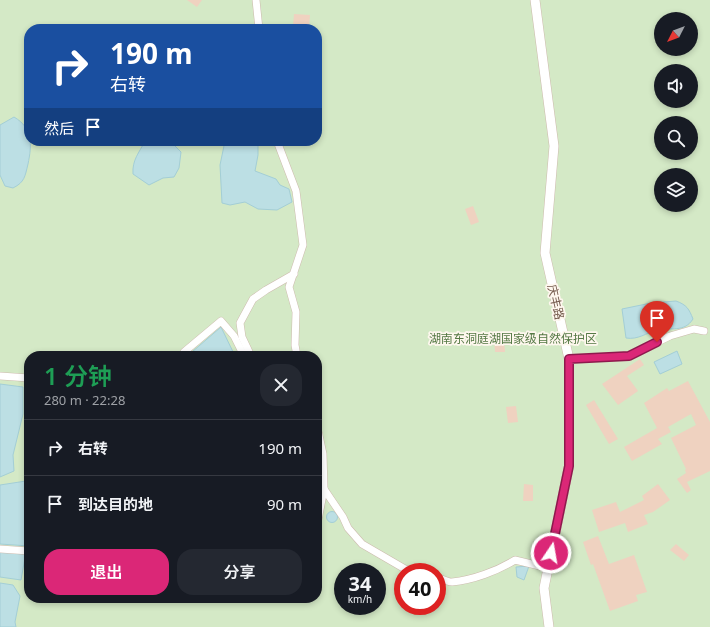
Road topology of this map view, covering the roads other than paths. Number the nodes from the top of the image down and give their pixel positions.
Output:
1 (256, 0) edge
2 (535, 0) edge
3 (258, 24) edge
4 (279, 146) edge
5 (294, 274) junction
6 (704, 331) dead end
7 (185, 351) edge
8 (242, 351) edge
9 (249, 351) edge
10 (296, 351) edge
11 (569, 359) junction
12 (0, 376) edge
13 (24, 378) edge
14 (322, 449) edge
15 (324, 489) junction
16 (322, 499) edge
17 (0, 549) edge
18 (24, 551) edge
19 (395, 563) edge
20 (548, 568) junction
21 (446, 580) edge
22 (548, 627) edge

1 - 3 street
2 - 11 street, 庆丰路
4 - 5 street
5 - 9 street
5 - 10 street
6 - 11 street
7 - 8 street
11 - 20 street, 庆丰路
12 - 13 street
14 - 15 street
15 - 16 street
15 - 19 street
17 - 18 street
20 - 21 street
20 - 22 street, 庆丰路

